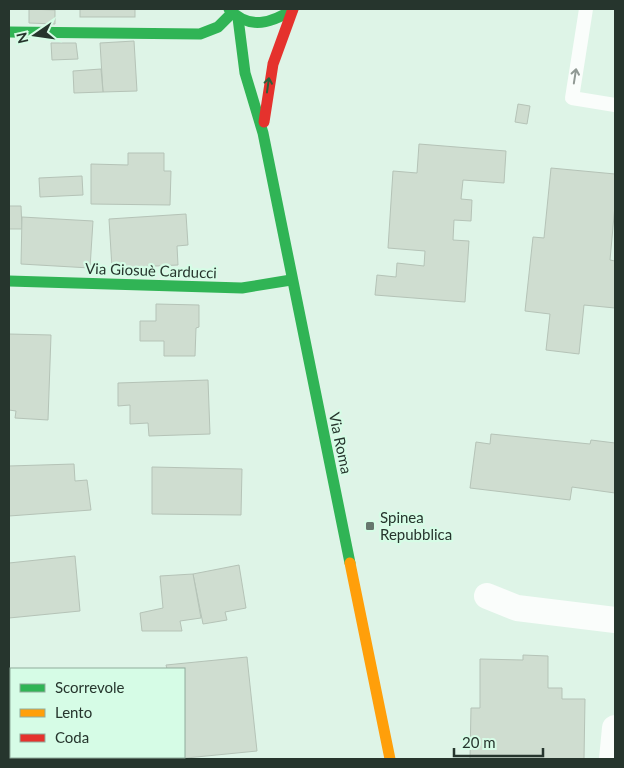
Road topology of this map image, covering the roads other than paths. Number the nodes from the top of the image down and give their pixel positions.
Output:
1 (293, 9) edge
2 (586, 9) edge
3 (233, 13) edge
4 (9, 32) edge
5 (615, 105) edge
6 (263, 133) junction
7 (291, 280) junction
8 (9, 281) edge
9 (487, 596) dead end
10 (615, 620) edge
11 (615, 728) edge
12 (390, 759) edge
13 (612, 759) edge

1 - 3 street, Via Roma
6 -> 1 street, Via Roma
5 -> 2 lane
3 - 4 street
3 - 6 street, Via Roma
6 - 7 street, Via Roma
7 - 8 street, Via Giosuè Carducci
7 - 12 street, Via Roma
9 - 10 street
11 - 13 street

